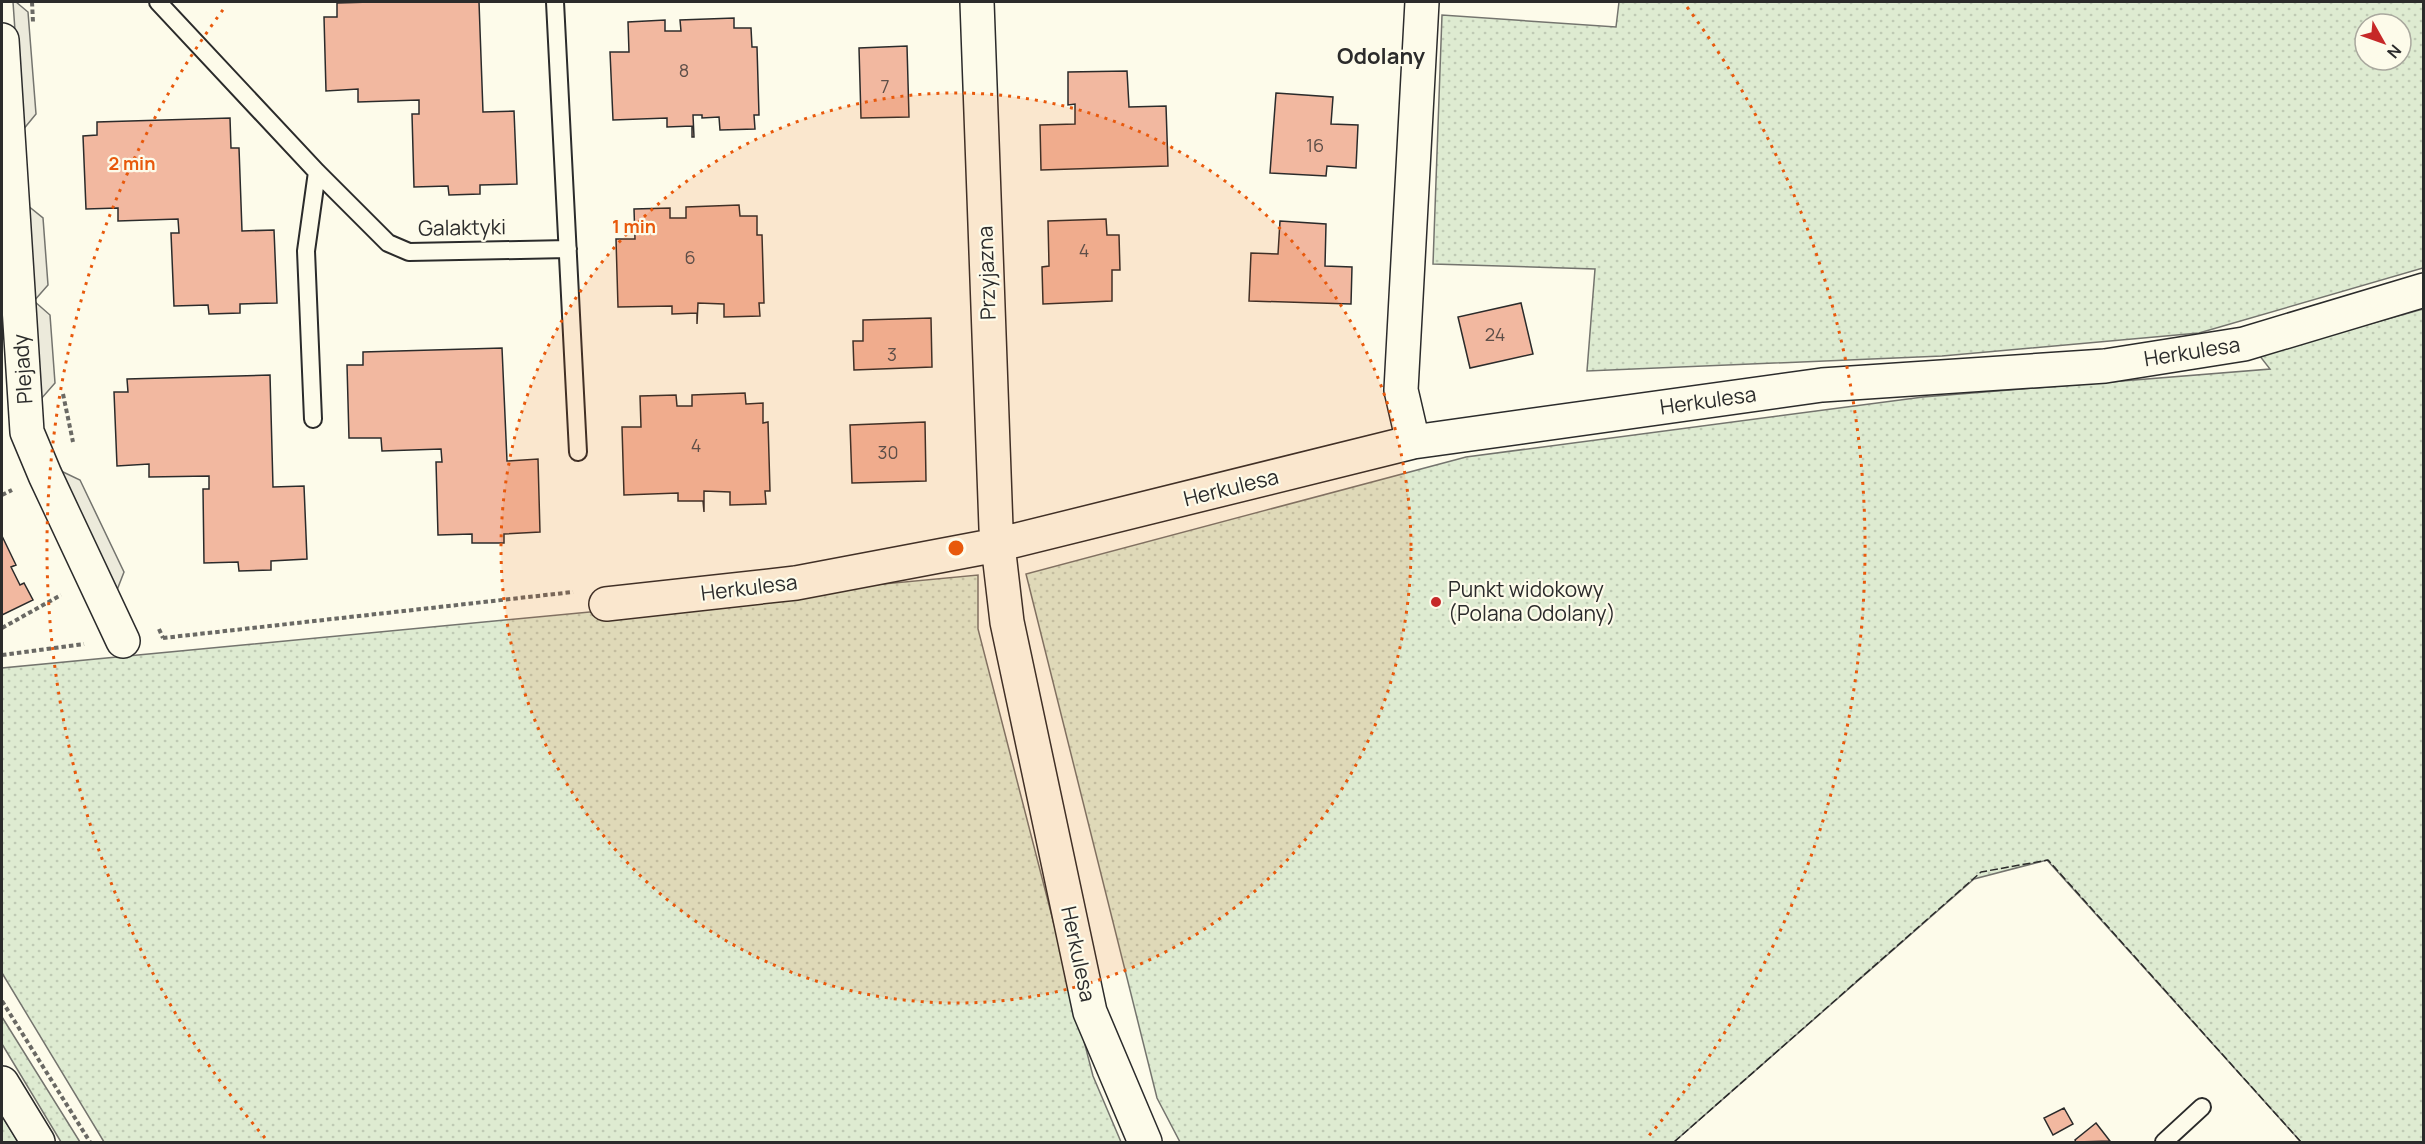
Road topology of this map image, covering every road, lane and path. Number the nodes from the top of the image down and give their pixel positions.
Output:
1 (32, 2) edge
2 (158, 2) edge
3 (555, 2) edge
4 (977, 2) edge
5 (1422, 2) edge
6 (34, 25) dead end
7 (2, 40) edge
8 (317, 172) junction
9 (568, 249) junction
10 (2424, 290) edge
11 (62, 388) dead end
12 (313, 419) dead end
13 (14, 438) edge
14 (1413, 442) junction
15 (74, 448) dead end
16 (578, 452) dead end
17 (997, 545) junction
18 (68, 593) dead end
19 (606, 604) joint
20 (158, 627) dead end
21 (2, 628) edge
22 (163, 638) junction
23 (123, 641) junction
24 (2, 655) edge
25 (2, 1001) edge
26 (2, 1083) edge
27 (2202, 1107) dead end
28 (38, 1143) edge
29 (90, 1143) edge
30 (1145, 1143) edge
31 (2164, 1143) edge

1 - 6 path
2 - 8 lane, Galaktyki
3 - 9 lane
4 - 17 street, Przyjazna
5 - 14 street
7 - 13 street, Plejady
8 - 9 lane, Galaktyki
8 - 12 lane
9 - 16 lane
10 - 14 street, Herkulesa
11 - 15 path
13 - 23 street, Plejady
14 - 17 street, Herkulesa
17 - 19 street, Herkulesa
17 - 30 street, Herkulesa
18 - 21 path
19 - 22 path
20 - 22 path
22 - 23 path
23 - 24 path
25 - 29 path
26 - 28 street
27 - 31 lane

